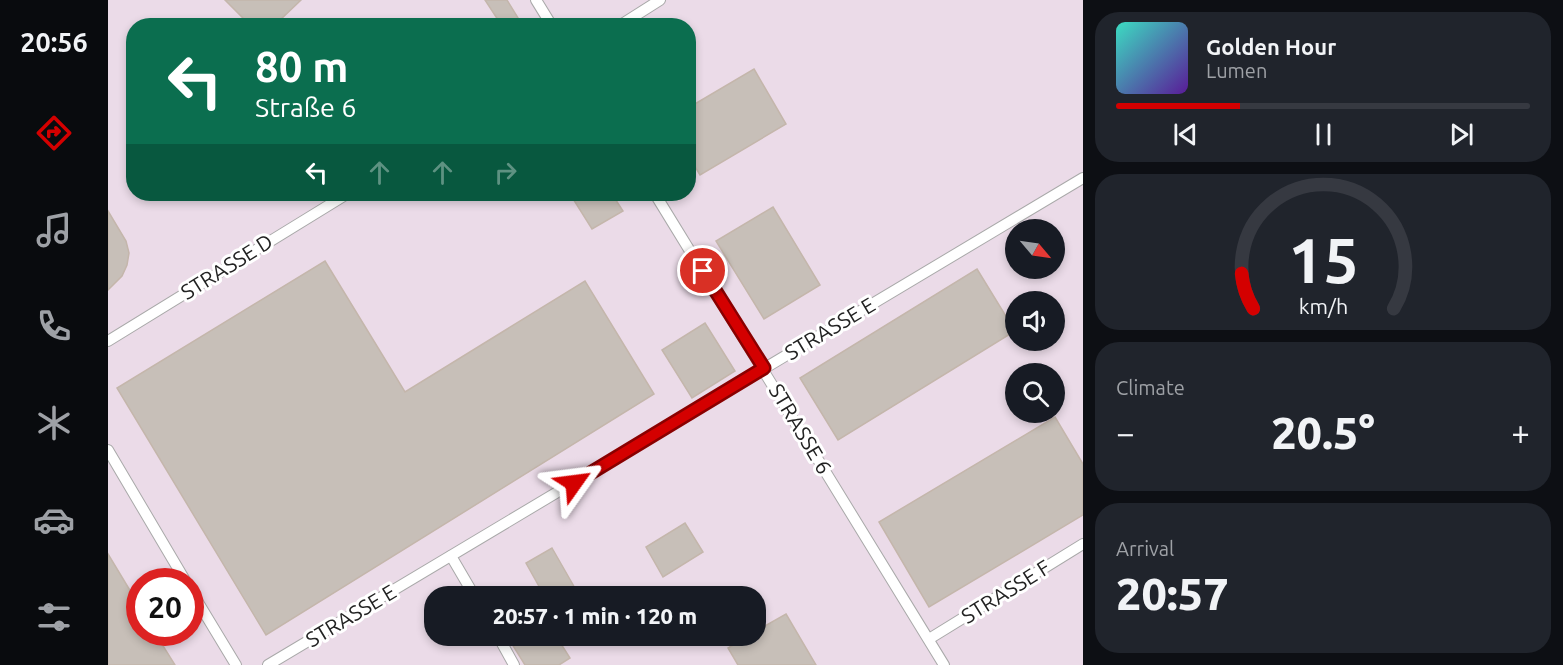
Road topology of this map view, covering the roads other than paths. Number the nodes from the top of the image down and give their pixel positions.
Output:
1 (536, 0) edge
2 (660, 0) edge
3 (547, 18) edge
4 (632, 18) edge
5 (1083, 178) edge
6 (336, 201) edge
7 (659, 201) edge
8 (108, 341) edge
9 (764, 368) junction
10 (108, 450) edge
11 (1083, 544) edge
12 (451, 556) junction
13 (178, 568) edge
14 (469, 586) edge
15 (204, 612) edge
16 (929, 639) junction
17 (504, 646) edge
18 (236, 665) edge
19 (268, 665) edge
20 (514, 665) edge
21 (944, 665) edge

1 - 3 lane
2 - 4 lane
5 - 9 lane, STRASSE E
6 - 8 lane, STRASSE D
7 - 9 lane, STRASSE 6
9 - 12 lane, STRASSE E
9 - 16 lane, STRASSE 6
10 - 13 lane
11 - 16 lane, STRASSE F
12 - 14 lane
12 - 19 lane, STRASSE E
15 - 18 lane
16 - 21 lane, STRASSE 6
17 - 20 lane

